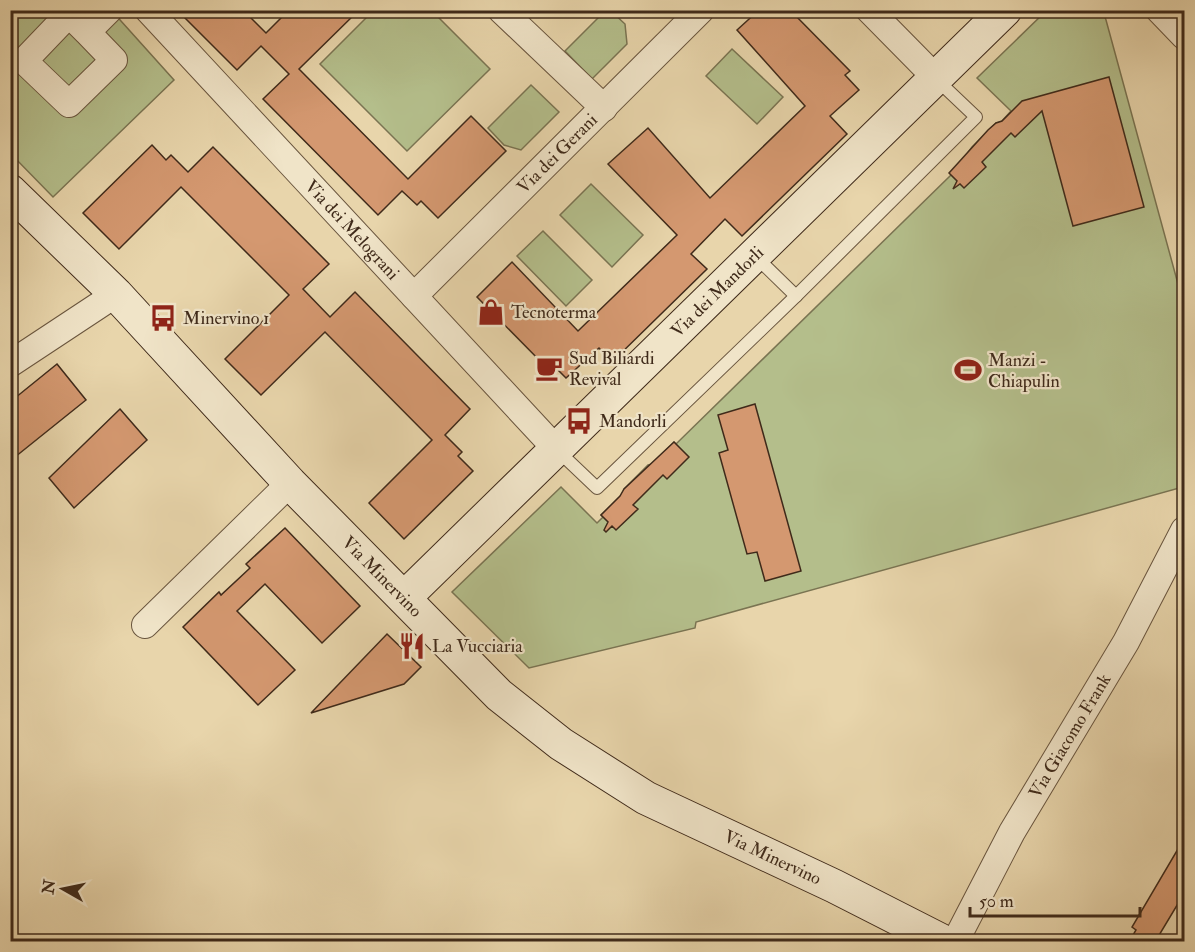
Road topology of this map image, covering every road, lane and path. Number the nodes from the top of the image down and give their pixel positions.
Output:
1 (109, 10) edge
2 (148, 10) edge
3 (501, 10) edge
4 (701, 10) edge
5 (869, 10) edge
6 (1005, 10) edge
7 (1159, 10) edge
8 (87, 32) dead end
9 (1185, 36) edge
10 (936, 78) junction
11 (604, 108) junction
12 (10, 191) edge
13 (754, 255) junction
14 (116, 294) junction
15 (414, 296) junction
16 (796, 296) junction
17 (10, 364) edge
18 (556, 449) junction
19 (290, 483) junction
20 (1185, 530) edge
21 (404, 598) junction
22 (145, 625) dead end
23 (944, 942) edge
24 (955, 942) edge

1 - 8 street
2 - 15 street, Via dei Melograni
3 - 11 street
4 - 11 street, Via dei Gerani
5 - 10 street
6 - 10 main road, Via dei Mandorli
7 - 9 street
10 - 13 main road, Via dei Mandorli
10 - 16 lane
11 - 15 street, Via dei Gerani
12 - 14 main road, Via Minervino
13 - 16 lane
13 - 18 main road, Via dei Mandorli
14 - 17 street
14 - 19 main road, Via Minervino
15 - 18 street, Via dei Melograni
16 - 18 lane
18 - 21 main road, Via dei Mandorli
19 - 21 main road, Via Minervino
19 - 22 street
20 - 24 street, Via Giacomo Frank
21 - 23 main road, Via Minervino

